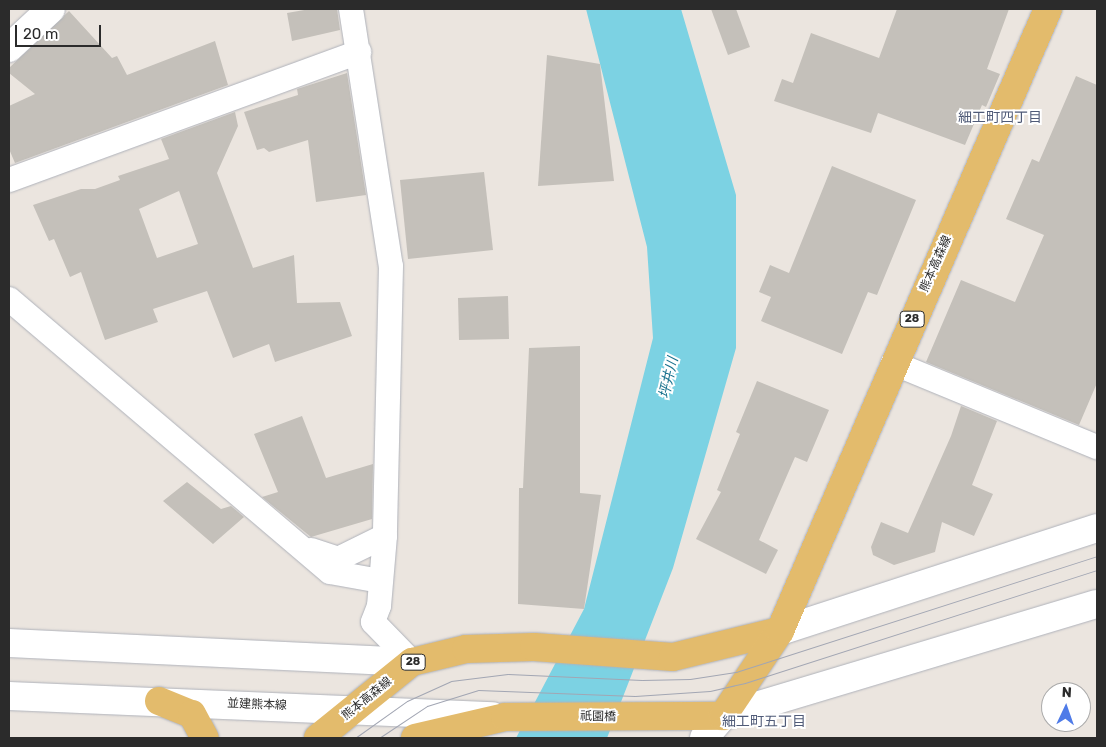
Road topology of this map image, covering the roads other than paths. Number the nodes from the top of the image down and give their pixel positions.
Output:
1 (51, 9) edge
2 (352, 9) edge
3 (1048, 9) edge
4 (9, 48) edge
5 (359, 52) junction
6 (9, 180) edge
7 (9, 299) edge
8 (893, 363) junction
9 (1097, 448) edge
10 (1097, 528) edge
11 (385, 536) junction
12 (302, 547) junction
13 (380, 581) junction
14 (1097, 604) edge
15 (780, 632) junction
16 (9, 643) edge
17 (412, 662) junction
18 (9, 696) edge
19 (159, 701) junction
20 (356, 709) junction
21 (512, 716) junction
22 (722, 716) junction
23 (205, 738) edge
24 (318, 738) edge
25 (416, 738) edge
26 (704, 738) edge

1 - 4 main road
2 - 5 street
3 - 8 main road, 熊本高森線 / 28
5 - 6 street
5 - 11 street
7 - 12 street
8 - 9 street
8 - 15 main road, 熊本高森線 / 28
10 - 15 main road
11 - 12 street
11 - 13 street
12 - 13 street
13 - 17 street
14 - 22 main road
15 - 17 main road, 熊本高森線 / 28
15 - 22 main road, 熊本高森線 / 28
16 - 17 main road
17 - 20 main road, 熊本高森線 / 28
18 - 19 main road, 並建熊本線
19 - 20 main road, 並建熊本線
19 - 23 main road
20 - 21 main road, 並建熊本線
20 - 24 main road, 熊本高森線 / 28
21 - 22 main road, 祇園橋
21 - 25 main road
22 - 26 main road

